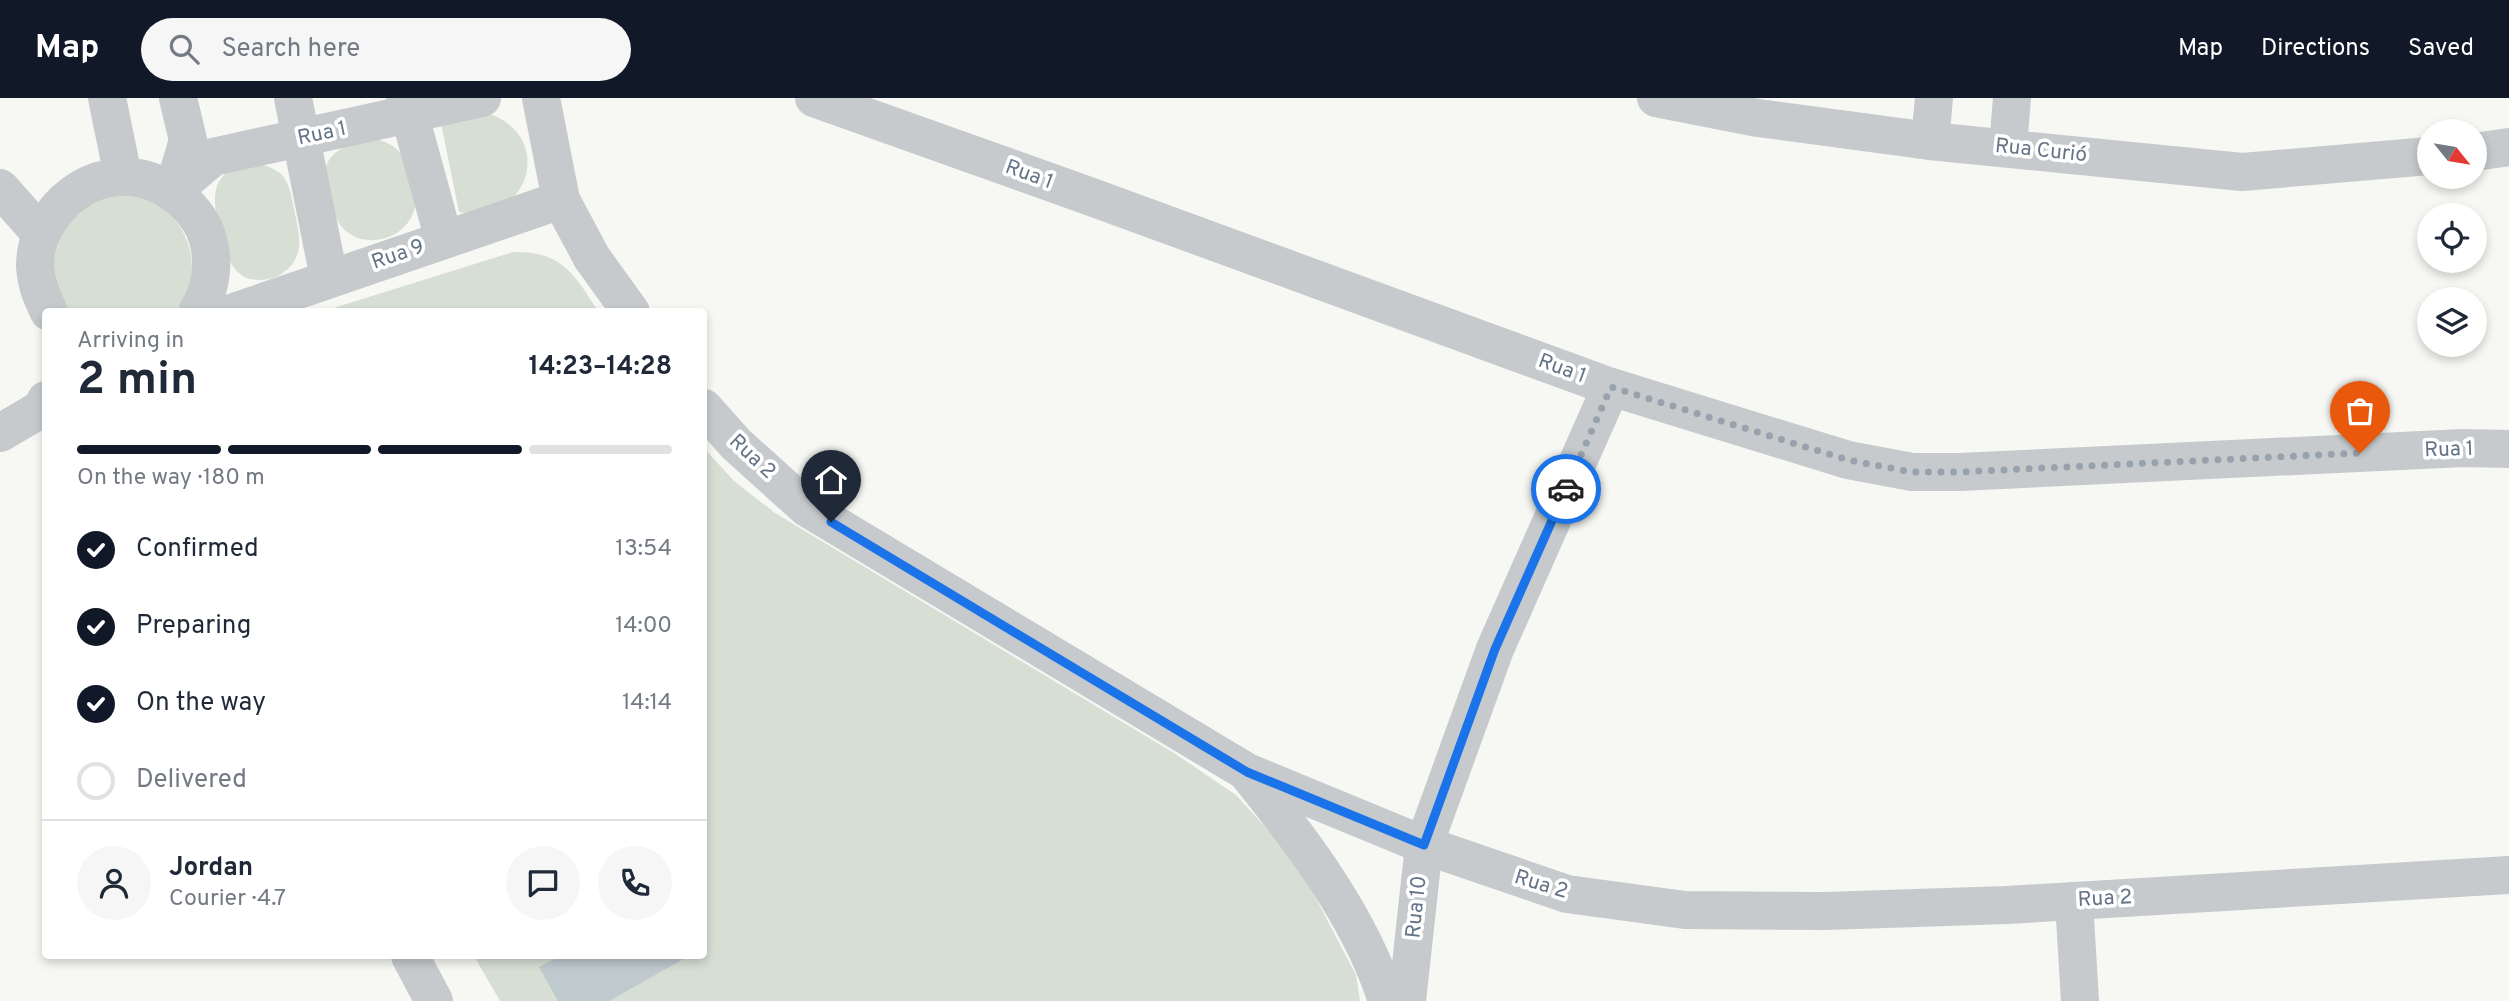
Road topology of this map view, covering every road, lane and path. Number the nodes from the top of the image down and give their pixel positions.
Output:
1 (107, 98) edge
2 (178, 98) edge
3 (293, 98) edge
4 (482, 98) edge
5 (541, 98) edge
6 (814, 98) edge
7 (1656, 98) edge
8 (1934, 98) edge
9 (2012, 98) edge
10 (407, 106) edge
11 (302, 138) junction
12 (1930, 141) junction
13 (2008, 147) junction
14 (2509, 148) edge
15 (2487, 151) edge
16 (2417, 157) edge
17 (123, 176) junction
18 (0, 188) edge
19 (173, 191) junction
20 (561, 200) junction
21 (41, 234) junction
22 (444, 240) junction
23 (329, 278) junction
24 (47, 308) edge
25 (199, 308) edge
26 (245, 308) edge
27 (628, 308) edge
28 (1611, 387) junction
29 (42, 407) edge
30 (707, 411) edge
31 (0, 433) edge
32 (2509, 449) edge
33 (1247, 772) junction
34 (1424, 845) junction
35 (2509, 875) edge
36 (2074, 901) junction
37 (412, 959) edge
38 (435, 1001) edge
39 (1387, 1001) edge
40 (1407, 1001) edge
41 (2080, 1001) edge

1 - 17 street
2 - 19 street
3 - 11 street
4 - 10 street, Rua 1
5 - 20 street
6 - 28 street, Rua 1
7 - 12 street, Rua Curió
8 - 12 street
9 - 13 street
10 - 11 street, Rua 1
10 - 22 street
11 - 19 street, Rua 1
11 - 23 street
12 - 13 street, Rua Curió
13 - 16 street, Rua Curió
14 - 15 street
17 - 19 street
17 - 21 street
18 - 21 street
19 - 25 street
20 - 22 street, Rua 9
20 - 27 street
21 - 24 street
22 - 23 street, Rua 9
23 - 26 street, Rua 9
28 - 32 street, Rua 1
28 - 34 street, Rua 10
29 - 31 street
30 - 33 street, Rua 2
33 - 34 street, Rua 2
33 - 39 street
34 - 36 street, Rua 2
34 - 40 street, Rua 10
35 - 36 street, Rua 2
36 - 41 street
37 - 38 street

